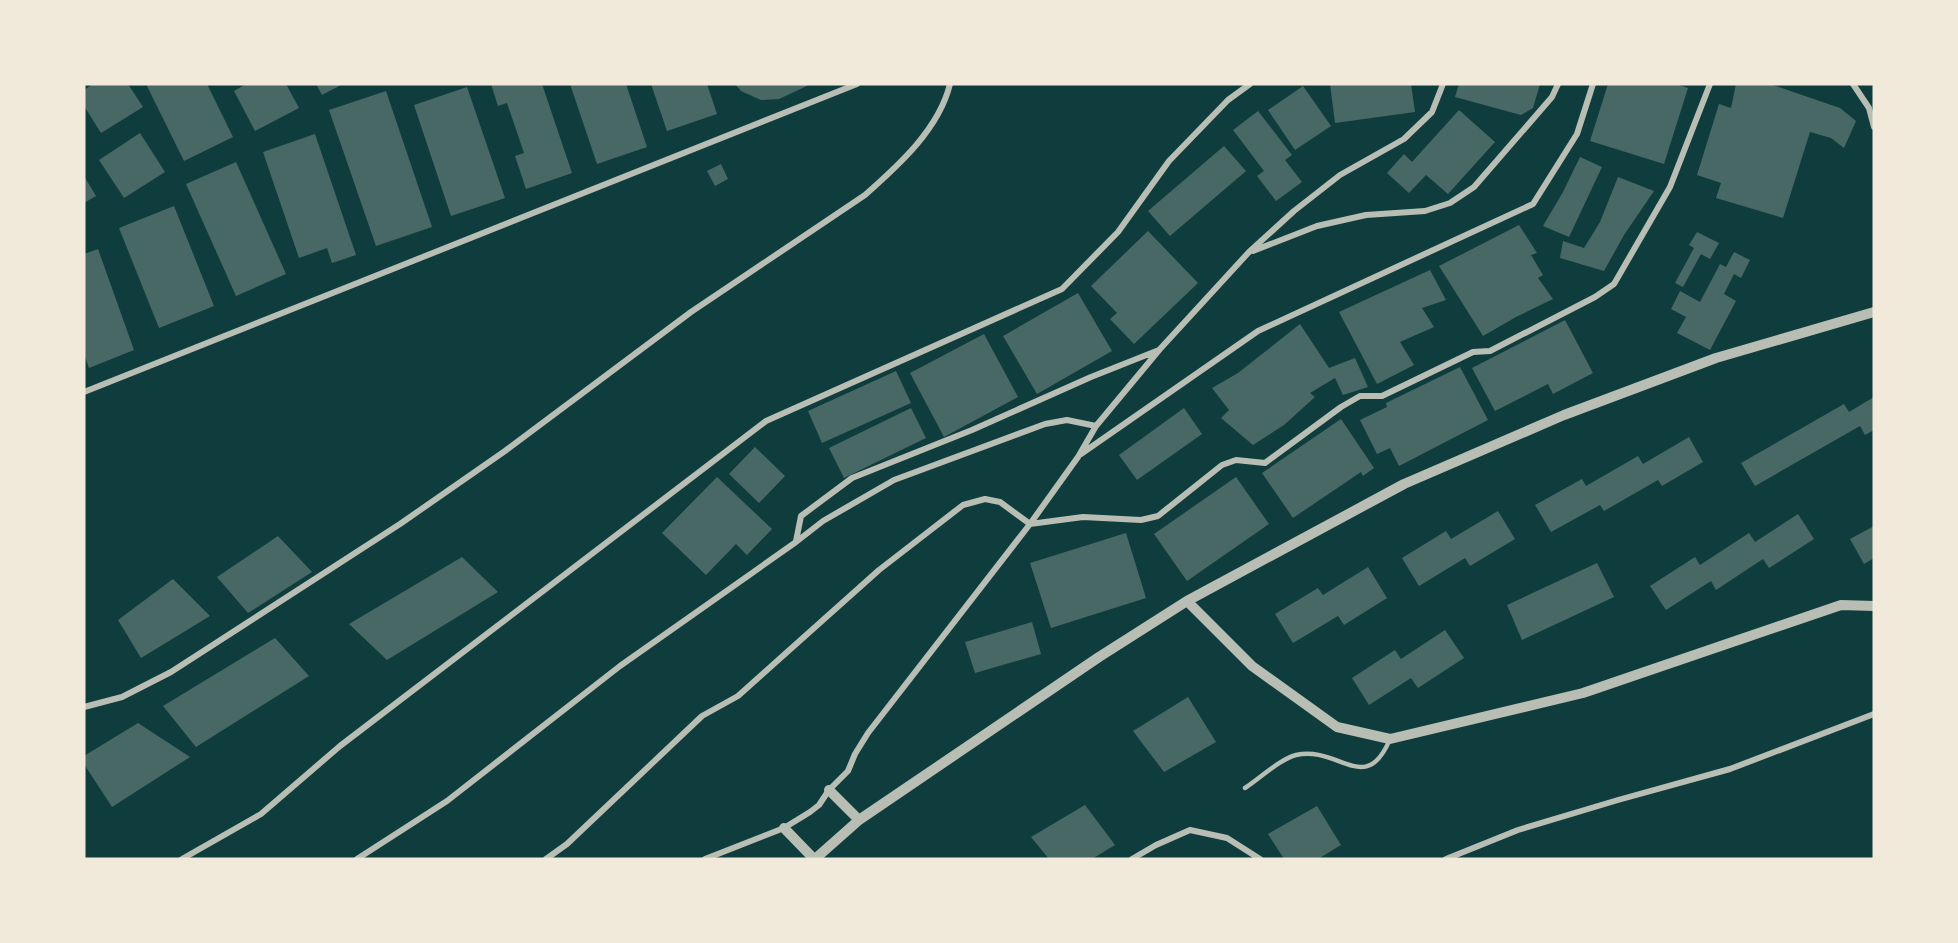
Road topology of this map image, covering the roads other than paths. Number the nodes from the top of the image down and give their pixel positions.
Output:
1 (858, 84) edge
2 (950, 84) edge
3 (1250, 84) edge
4 (1443, 84) edge
5 (1558, 84) edge
6 (1593, 84) edge
7 (1710, 84) edge
8 (1853, 84) edge
9 (1874, 127) edge
10 (1249, 252) junction
11 (1874, 312) edge
12 (1160, 349) junction
13 (84, 392) edge
14 (1096, 426) junction
15 (1078, 457) junction
16 (1030, 524) junction
17 (796, 542) junction
18 (1187, 601) junction
19 (1874, 606) edge
20 (84, 707) edge
21 (1874, 714) edge
22 (1390, 739) junction
23 (1245, 788) dead end
24 (829, 789) junction
25 (859, 820) junction
26 (784, 828) junction
27 (182, 859) edge
28 (357, 859) edge
29 (546, 859) edge
30 (705, 859) edge
31 (815, 859) edge
32 (1132, 859) edge
33 (1260, 859) edge
34 (1446, 859) edge

1 - 13 street
2 - 20 street
3 - 27 street
4 - 10 street
5 - 10 street
6 - 15 street
7 - 16 street
8 - 9 street
10 - 12 street
11 - 18 street
12 - 14 street
12 - 17 street
14 - 15 street
14 - 17 street
15 - 16 street
16 - 24 street
16 - 29 street
17 - 28 street
18 - 22 street
18 - 25 street
19 - 22 street
21 - 34 street
22 - 23 lane
24 - 25 street
24 - 26 street
25 - 31 street
26 - 30 street
26 - 31 street
32 - 33 street

